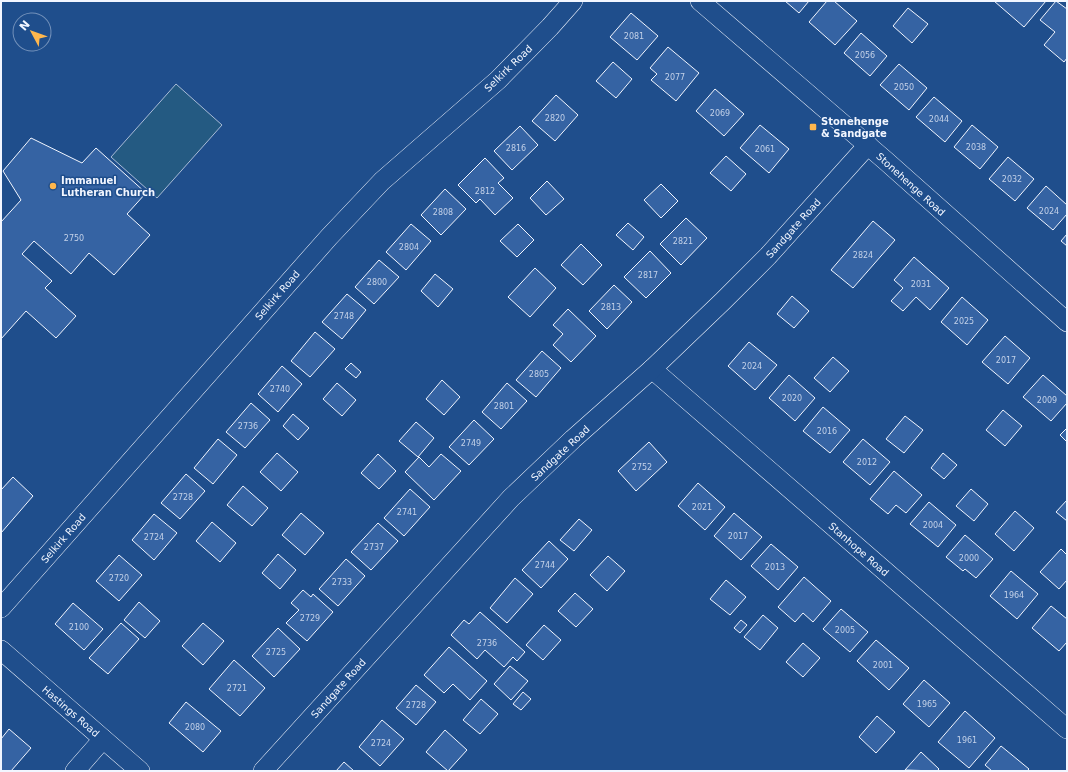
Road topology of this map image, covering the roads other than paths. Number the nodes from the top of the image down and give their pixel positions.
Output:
1 (573, 1) edge
2 (700, 1) edge
3 (868, 145) junction
4 (1067, 322) edge
5 (652, 369) junction
6 (1, 608) edge
7 (1, 650) edge
8 (1067, 729) edge
9 (103, 739) junction
10 (74, 771) edge
11 (140, 771) edge
12 (263, 771) edge

1 - 6 street, Selkirk Road
2 - 3 street, Stonehenge Road
3 - 4 street, Stonehenge Road
3 - 5 street, Sandgate Road
5 - 8 street, Stanhope Road
5 - 12 street, Sandgate Road
7 - 9 street, Hastings Road
9 - 10 street
9 - 11 street, Hastings Road

